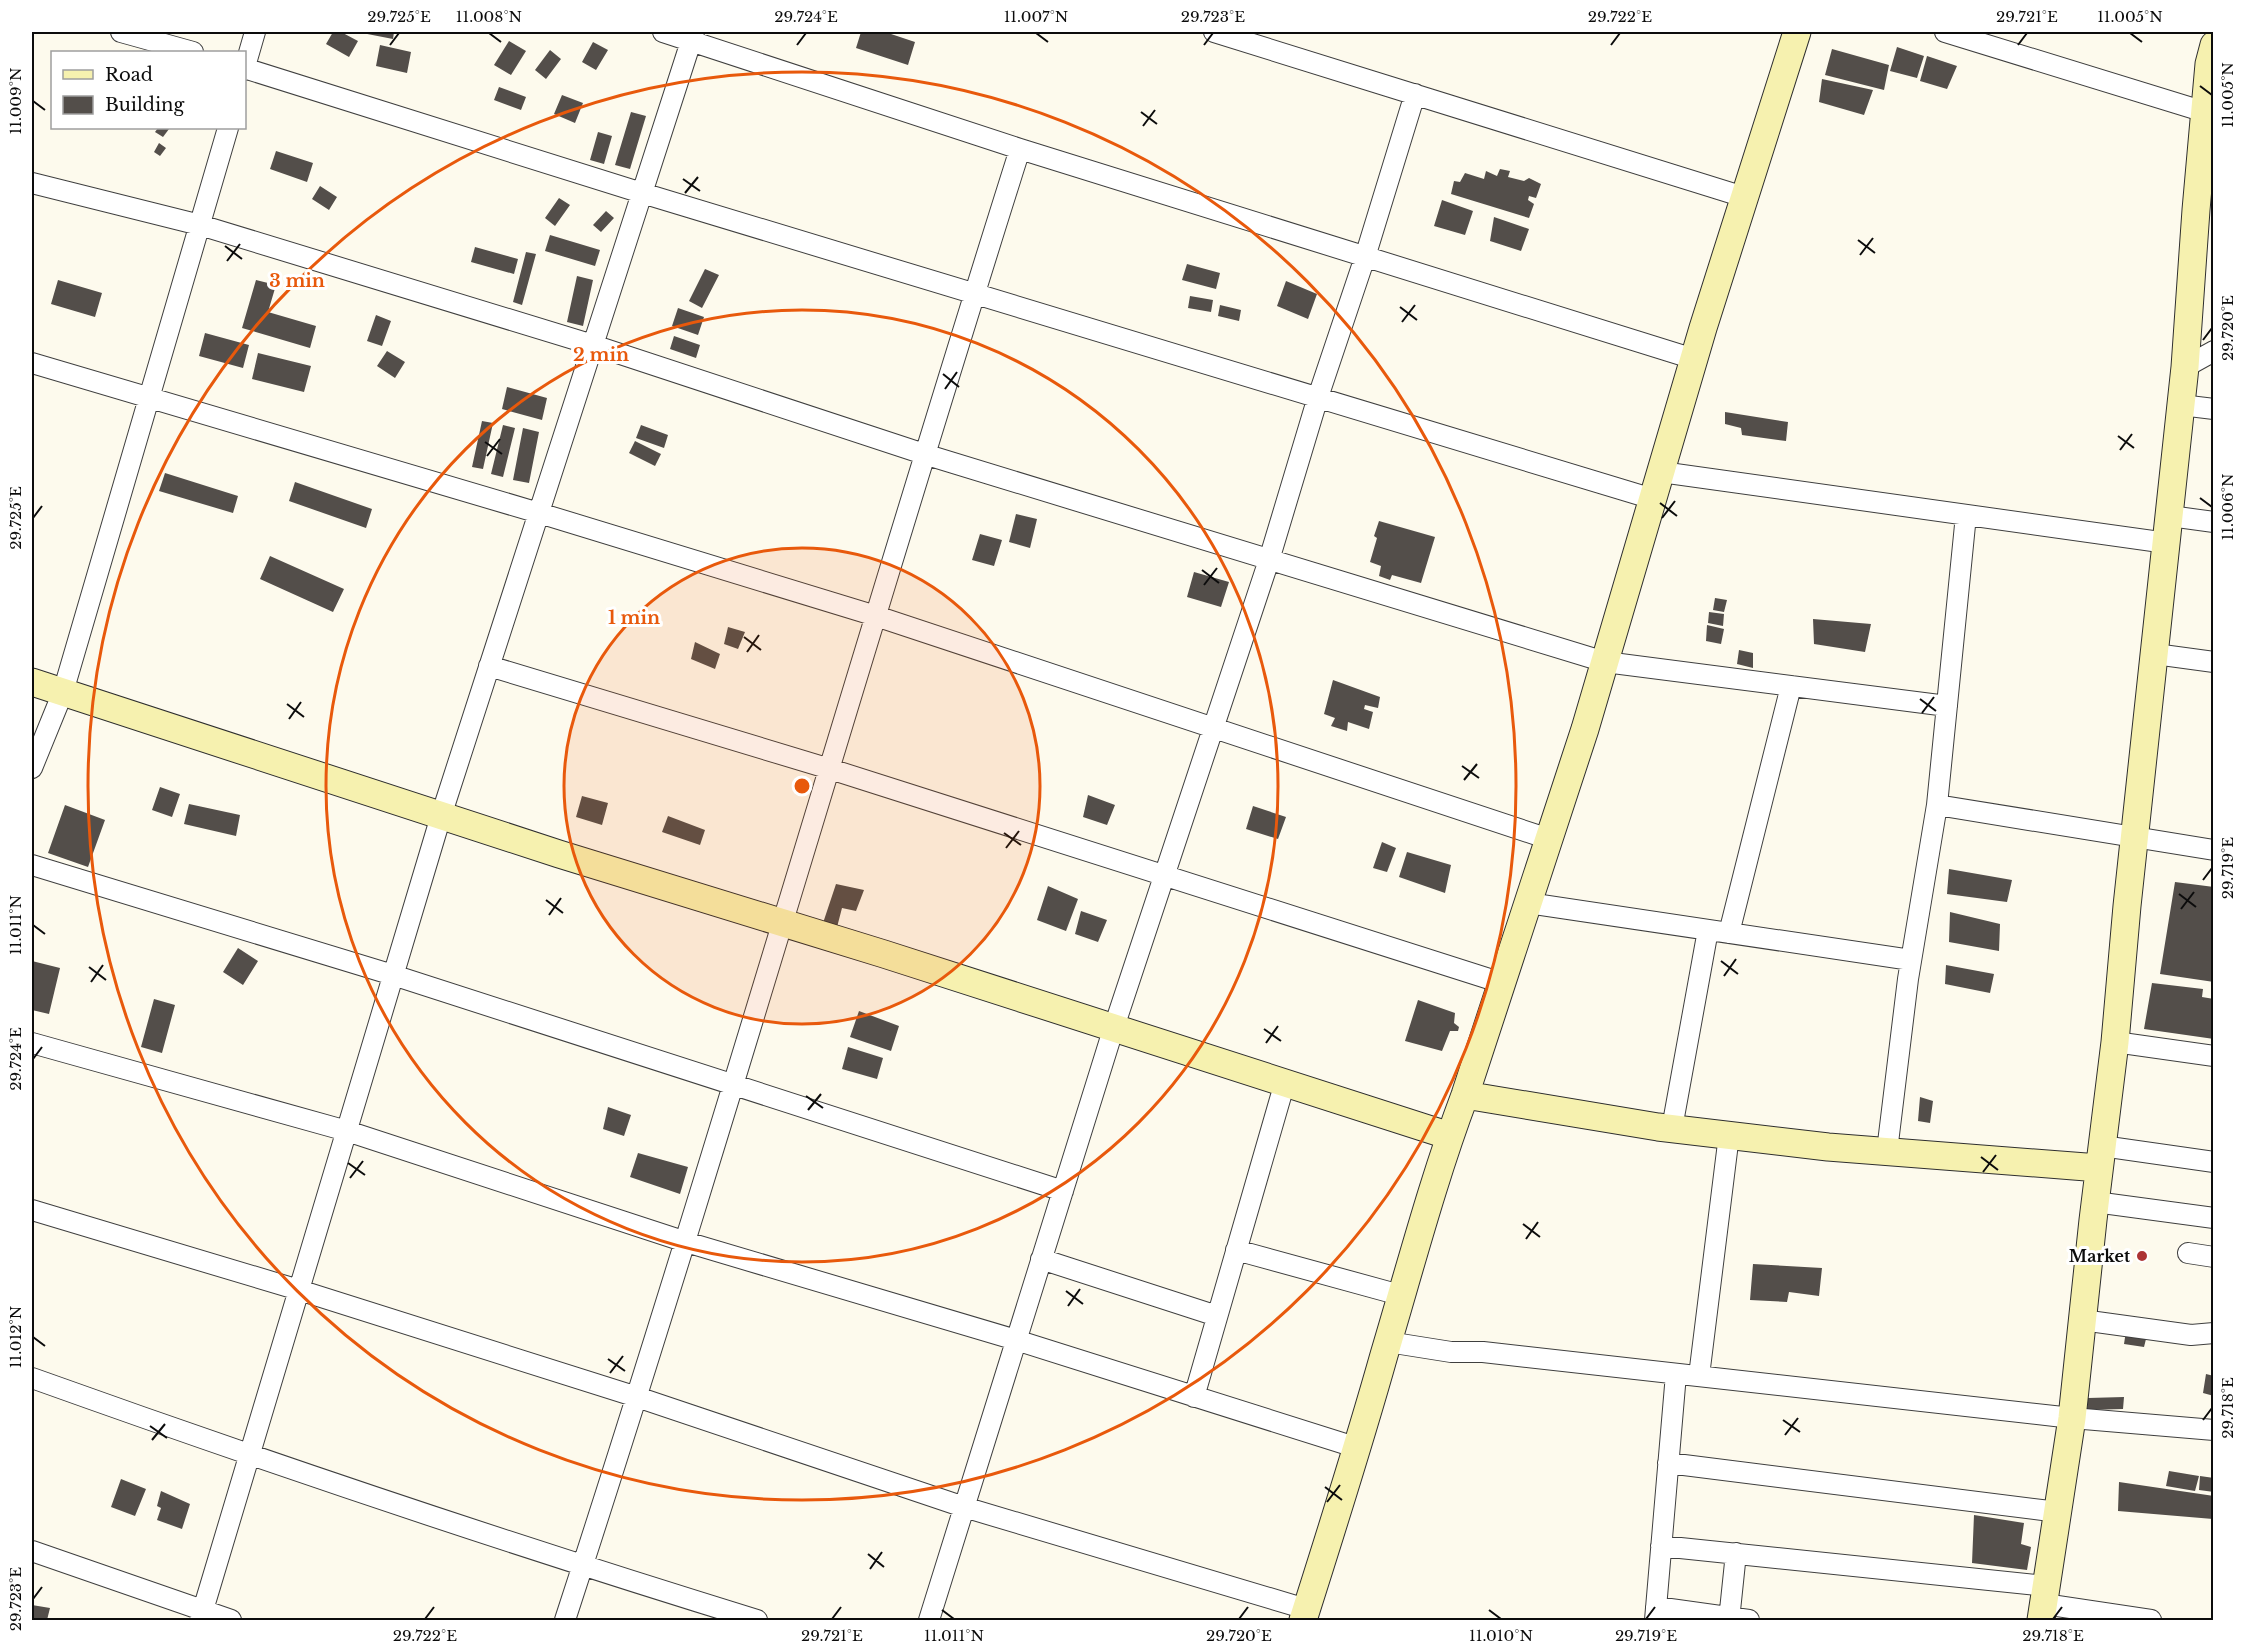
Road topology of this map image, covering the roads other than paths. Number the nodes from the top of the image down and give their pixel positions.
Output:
1 (121, 32) edge
2 (255, 32) edge
3 (663, 32) edge
4 (1214, 32) edge
5 (1797, 32) edge
6 (1945, 32) edge
7 (692, 37) edge
8 (2214, 45) edge
9 (189, 51) edge
10 (246, 64) edge
11 (246, 68) edge
12 (1415, 94) junction
13 (2205, 112) junction
14 (228, 129) edge
15 (1020, 149) junction
16 (32, 183) edge
17 (642, 193) junction
18 (1744, 197) junction
19 (200, 225) junction
20 (1365, 257) junction
21 (974, 293) junction
22 (593, 345) junction
23 (2214, 351) edge
24 (1694, 359) junction
25 (32, 363) edge
26 (2185, 367) junction
27 (1318, 398) junction
28 (150, 399) junction
29 (2181, 405) junction
30 (2214, 409) edge
31 (924, 454) junction
32 (1660, 472) junction
33 (1653, 499) junction
34 (539, 513) junction
35 (1966, 515) junction
36 (2170, 516) junction
37 (2214, 522) edge
38 (2167, 543) junction
39 (1269, 560) junction
40 (876, 616) junction
41 (2155, 654) junction
42 (1605, 662) junction
43 (2214, 662) edge
44 (489, 666) junction
45 (32, 682) edge
46 (1791, 686) junction
47 (63, 692) junction
48 (1947, 706) junction
49 (1214, 728) junction
50 (32, 768) edge
51 (830, 770) junction
52 (1937, 805) junction
53 (441, 816) junction
54 (2135, 838) junction
55 (1549, 839) junction
56 (2214, 850) edge
57 (32, 865) edge
58 (1163, 875) junction
59 (1528, 903) junction
60 (783, 923) junction
61 (1708, 930) junction
62 (1729, 933) junction
63 (1911, 960) junction
64 (393, 975) junction
65 (1502, 983) junction
66 (1114, 1027) junction
67 (2115, 1042) junction
68 (32, 1043) edge
69 (2214, 1056) edge
70 (1285, 1082) junction
71 (734, 1083) junction
72 (1465, 1095) junction
73 (1672, 1128) junction
74 (347, 1131) junction
75 (1729, 1135) junction
76 (1449, 1136) junction
77 (1887, 1151) junction
78 (2101, 1157) junction
79 (2214, 1162) edge
80 (1063, 1191) junction
81 (2095, 1202) junction
82 (32, 1210) edge
83 (2214, 1218) edge
84 (686, 1242) junction
85 (1236, 1250) junction
86 (2188, 1253) dead end
87 (2214, 1257) edge
88 (1041, 1259) junction
89 (299, 1290) junction
90 (1400, 1295) junction
91 (1217, 1316) junction
92 (2082, 1320) junction
93 (2214, 1333) edge
94 (1016, 1340) junction
95 (1388, 1342) junction
96 (1676, 1374) junction
97 (1699, 1376) junction
98 (32, 1378) edge
99 (1194, 1396) junction
100 (637, 1397) junction
101 (2072, 1418) junction
102 (2214, 1430) edge
103 (1358, 1448) junction
104 (249, 1456) junction
105 (1668, 1463) junction
106 (964, 1507) junction
107 (2058, 1512) junction
108 (1661, 1546) junction
109 (32, 1551) edge
110 (1736, 1553) junction
111 (582, 1567) junction
112 (2044, 1604) edge
113 (1655, 1614) edge
114 (1304, 1615) edge
115 (201, 1616) edge
116 (231, 1620) edge
117 (565, 1620) edge
118 (757, 1620) edge
119 (929, 1620) edge
120 (1736, 1620) edge
121 (2151, 1620) edge

1 - 9 street
2 - 10 street
3 - 7 street
4 - 12 street
5 - 18 street
6 - 13 street
7 - 15 street
7 - 17 street
8 - 13 street
11 - 17 street
12 - 18 street
12 - 20 street
13 - 26 street
14 - 19 street
15 - 20 street
15 - 21 street
16 - 19 street
17 - 21 street
17 - 22 street
18 - 24 street
19 - 22 street
19 - 28 street
20 - 24 street
20 - 27 street
21 - 27 street
21 - 31 street
22 - 31 street
22 - 34 street
23 - 26 street
24 - 32 street
25 - 28 street
26 - 29 street
27 - 33 street
27 - 39 street
28 - 34 street
28 - 47 street
29 - 30 street
29 - 36 street
31 - 39 street
31 - 40 street
32 - 33 street
32 - 35 street
33 - 42 street
34 - 40 street
34 - 44 street
35 - 38 street
35 - 48 street
36 - 37 street
36 - 38 street
38 - 41 street
39 - 42 street
39 - 49 street
40 - 49 street
40 - 51 street
41 - 43 street
41 - 54 street
42 - 46 street
42 - 55 street
44 - 51 street
44 - 53 street
45 - 47 street
46 - 48 street
46 - 62 street
47 - 50 street
47 - 53 street
48 - 52 street
49 - 55 street
49 - 58 street
51 - 58 street
51 - 60 street
52 - 54 street
52 - 63 street
53 - 60 street
53 - 64 street
54 - 56 street
54 - 67 street
55 - 59 street
57 - 64 street
58 - 65 street
58 - 66 street
59 - 61 street
59 - 65 street
60 - 66 street
60 - 71 street
61 - 62 street
61 - 73 street
62 - 63 street
63 - 77 street
64 - 71 street
64 - 74 street
65 - 72 street
66 - 70 street
66 - 80 street
67 - 69 street
67 - 78 street
68 - 74 street
70 - 76 street
70 - 85 street
71 - 80 street
71 - 84 street
72 - 73 street
72 - 76 street
73 - 75 street
74 - 84 street
74 - 89 street
75 - 77 street
75 - 97 street
76 - 90 street
77 - 78 street
78 - 79 street
78 - 81 street
80 - 88 street
81 - 83 street
81 - 92 street
82 - 89 street
84 - 94 street
84 - 100 street
85 - 90 street
85 - 91 street
86 - 87 street
88 - 91 street
88 - 94 street
89 - 100 street
89 - 104 street
90 - 95 street
91 - 99 street
92 - 93 street
92 - 101 street
94 - 99 street
94 - 106 street
95 - 96 street
95 - 103 street
96 - 97 street
96 - 105 street
97 - 101 street
98 - 104 street
99 - 103 street
100 - 106 street
100 - 111 street
101 - 102 street
101 - 107 street
103 - 114 street
104 - 111 street
104 - 115 street
105 - 107 street
105 - 108 street
106 - 114 street
106 - 119 street
107 - 112 street
108 - 110 street
108 - 113 street
109 - 115 street
110 - 112 street
110 - 120 street
111 - 117 street
111 - 118 street
112 - 121 street
113 - 120 street
115 - 116 street

